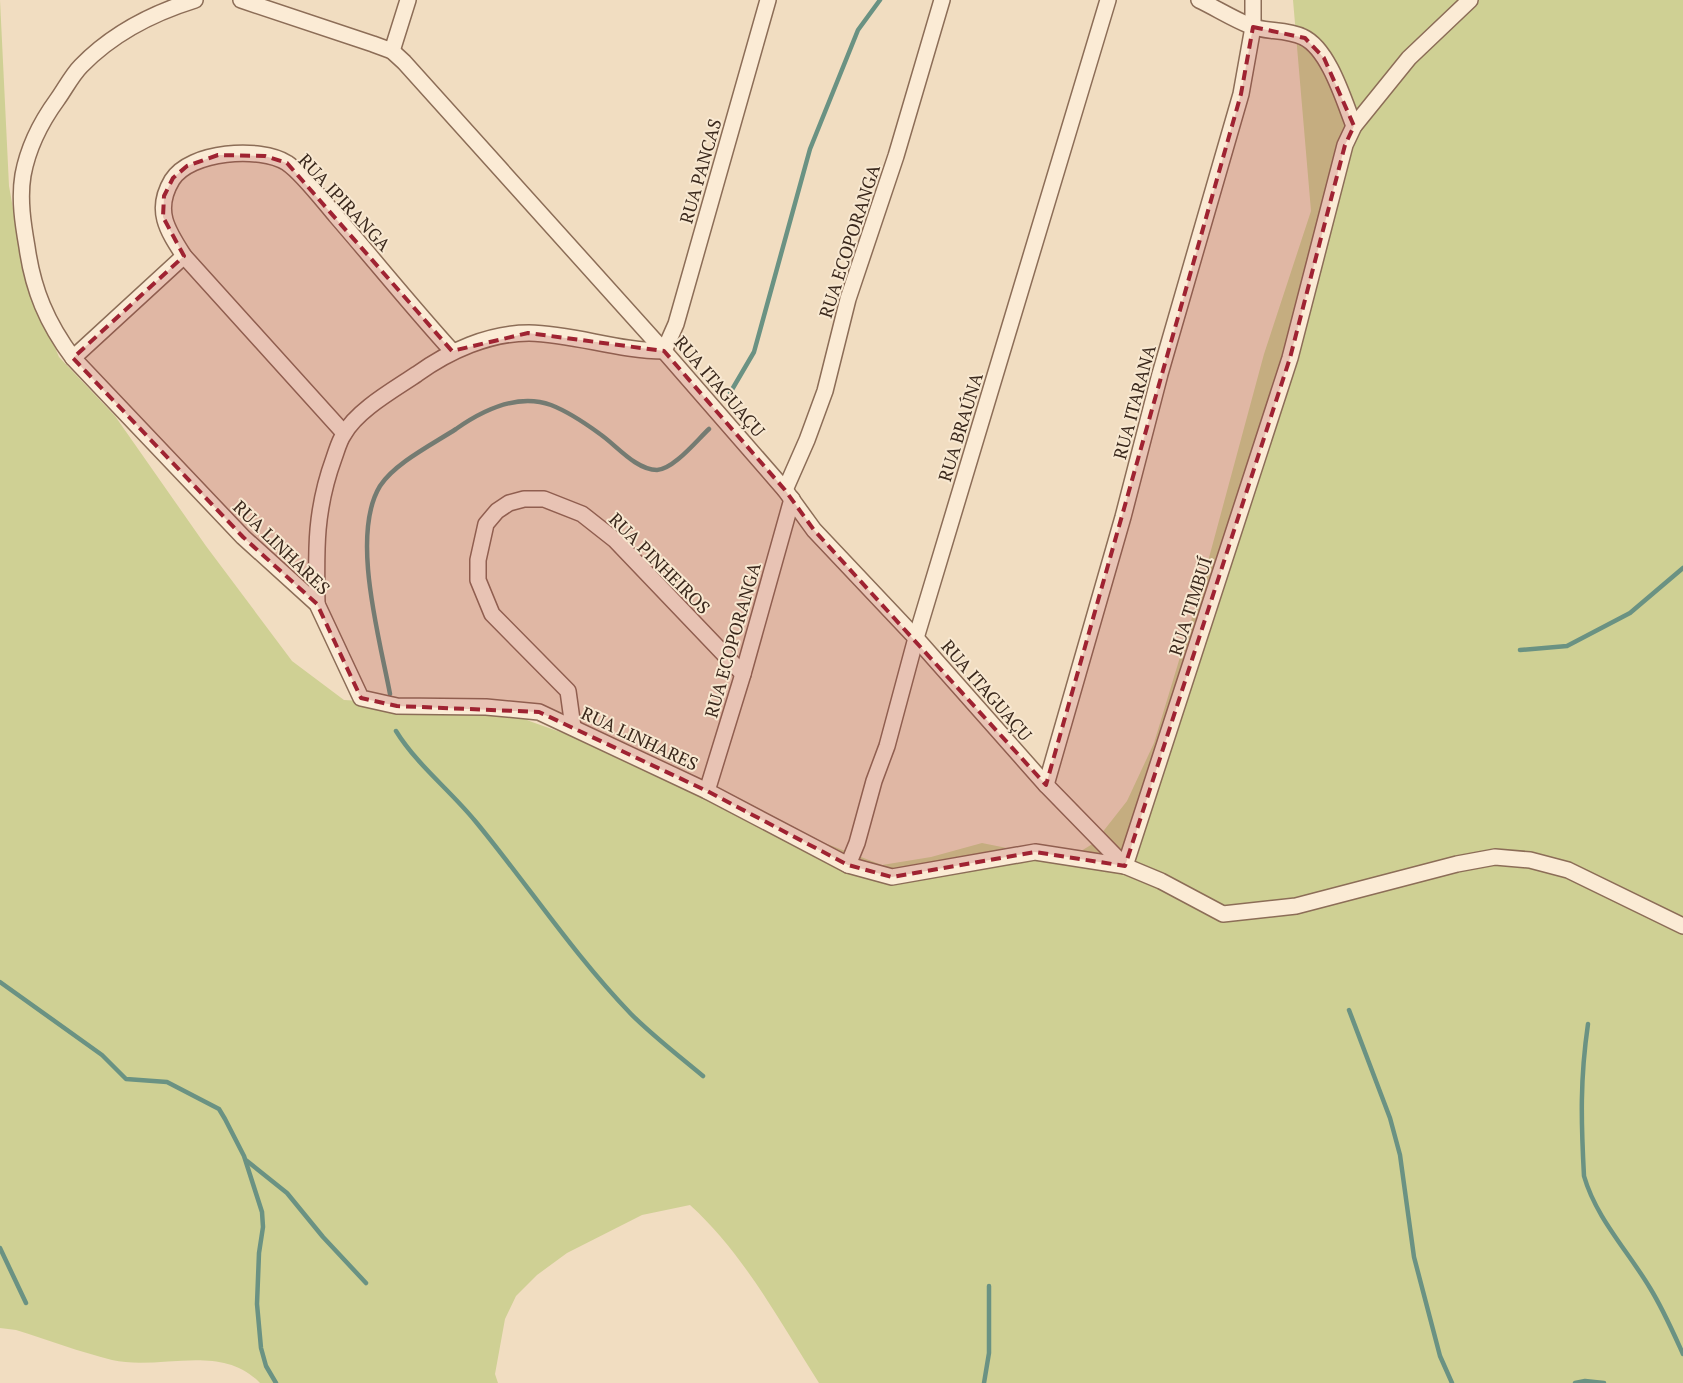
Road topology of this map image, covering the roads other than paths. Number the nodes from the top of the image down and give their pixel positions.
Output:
1 (195, 0) edge
2 (241, 0) edge
3 (408, 0) edge
4 (768, 0) edge
5 (942, 0) edge
6 (1108, 0) edge
7 (1199, 0) edge
8 (1253, 0) edge
9 (1470, 0) edge
10 (1252, 27) junction
11 (392, 51) junction
12 (1354, 126) junction
13 (184, 256) junction
14 (452, 351) junction
15 (664, 351) junction
16 (73, 358) junction
17 (344, 433) junction
18 (788, 494) junction
19 (317, 604) junction
20 (916, 638) junction
21 (743, 674) junction
22 (574, 727) junction
23 (1046, 785) junction
24 (707, 791) junction
25 (848, 865) junction
26 (1125, 866) junction
27 (1683, 926) edge

1 - 16 street, RUA LINHARES
2 - 11 street, RUA ITAGUAÇU
3 - 11 street
4 - 15 street, RUA PANCAS
5 - 18 street, RUA ECOPORANGA
6 - 20 street, RUA BRAÚNA
7 - 10 street
8 - 10 street, RUA ITARANA
9 - 12 street, RUA TIMBUÍ
10 - 12 street
10 - 23 street, RUA ITARANA
11 - 15 street, RUA ITAGUAÇU
12 - 26 street, RUA TIMBUÍ
13 - 14 street, RUA IPIRANGA
13 - 16 street
13 - 17 street, RUA IPIRANGA
14 - 15 street
14 - 17 street
15 - 18 street, RUA ITAGUAÇU
16 - 19 street, RUA LINHARES
17 - 19 street
18 - 20 street, RUA ITAGUAÇU
18 - 21 street, RUA ECOPORANGA
19 - 22 street, RUA LINHARES
20 - 23 street, RUA ITAGUAÇU
20 - 25 street, RUA BRAÚNA
21 - 22 street, RUA PINHEIROS
21 - 24 street, RUA ECOPORANGA
22 - 24 street, RUA LINHARES
23 - 26 street, RUA ITAGUAÇU
24 - 25 street, RUA LINHARES
25 - 26 street, RUA LINHARES
26 - 27 street

